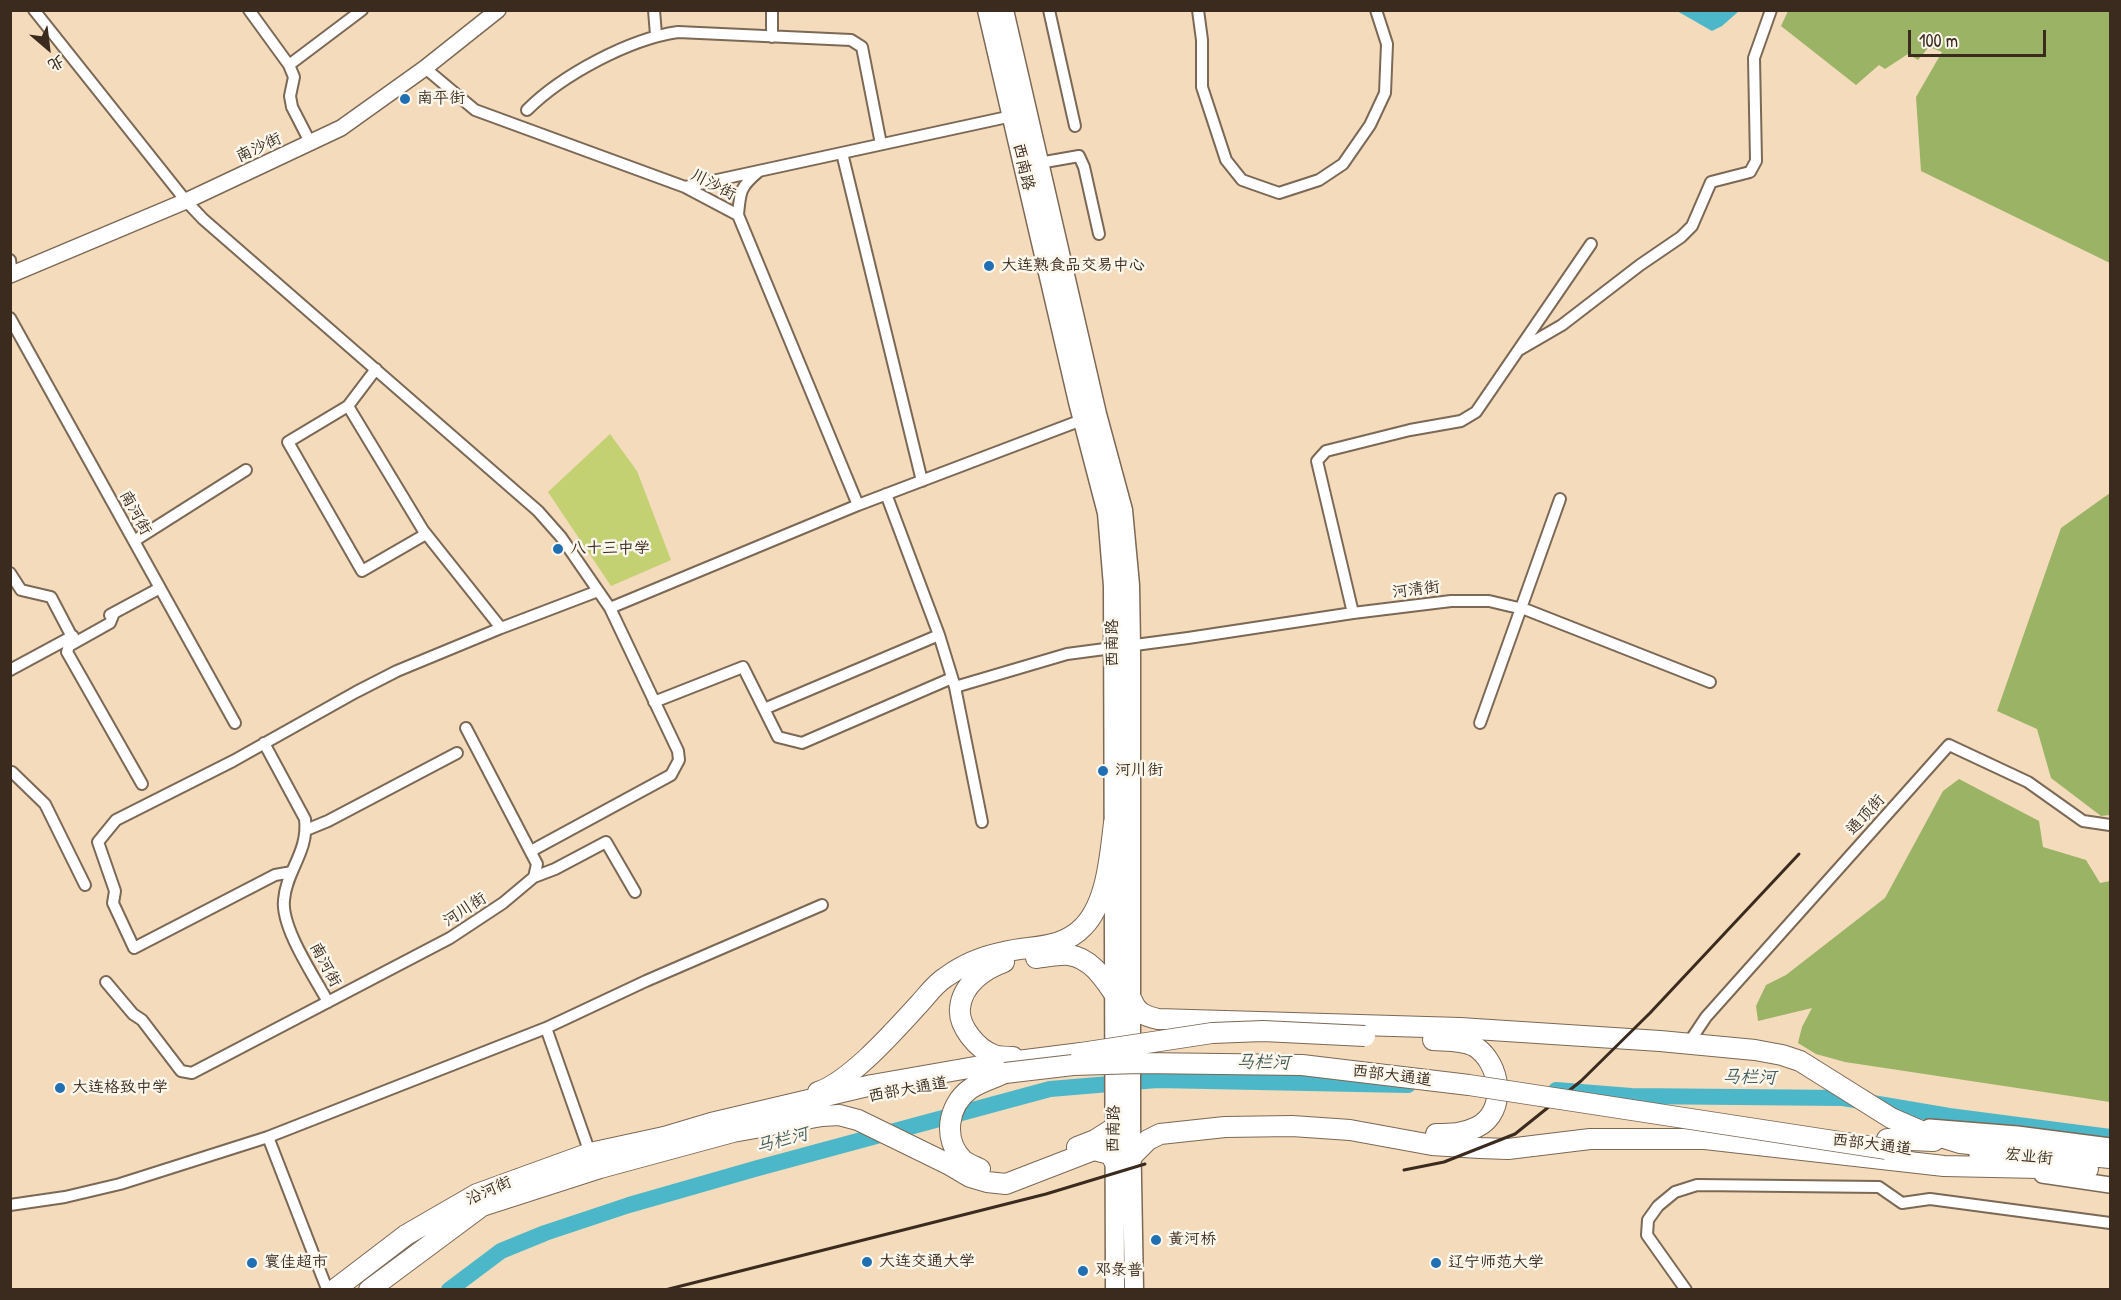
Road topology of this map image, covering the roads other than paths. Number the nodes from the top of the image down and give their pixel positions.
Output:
1 (34, 10) edge
2 (249, 10) edge
3 (362, 10) edge
4 (498, 10) edge
5 (654, 10) edge
6 (772, 10) edge
7 (987, 10) edge
8 (1004, 10) edge
9 (1050, 10) edge
10 (1198, 10) edge
11 (1376, 10) edge
12 (1771, 10) edge
13 (656, 35) junction
14 (772, 37) junction
15 (289, 65) junction
16 (425, 68) junction
17 (527, 110) dead end
18 (1012, 116) junction
19 (1074, 126) dead end
20 (311, 144) junction
21 (881, 144) junction
22 (842, 153) junction
23 (1039, 163) junction
24 (760, 170) junction
25 (685, 187) junction
26 (186, 201) junction
27 (738, 215) junction
28 (1099, 234) dead end
29 (1591, 244) dead end
30 (11, 270) edge
31 (10, 318) edge
32 (1516, 352) junction
33 (376, 369) junction
34 (348, 406) junction
35 (1090, 417) junction
36 (246, 470) dead end
37 (922, 481) junction
38 (886, 494) junction
39 (1560, 499) dead end
40 (858, 505) junction
41 (426, 534) junction
42 (134, 541) junction
43 (10, 573) edge
44 (160, 588) junction
45 (598, 591) junction
46 (610, 608) junction
47 (1522, 608) junction
48 (114, 613) junction
49 (1353, 613) junction
50 (501, 628) junction
51 (939, 635) junction
52 (72, 637) junction
53 (1122, 647) junction
54 (10, 670) edge
55 (954, 682) junction
56 (1710, 682) dead end
57 (654, 702) junction
58 (764, 709) junction
59 (234, 723) dead end
60 (1480, 723) dead end
61 (466, 728) dead end
62 (264, 743) junction
63 (457, 753) dead end
64 (10, 772) edge
65 (142, 784) dead end
66 (982, 822) dead end
67 (1114, 823) junction
68 (2110, 825) edge
69 (306, 830) junction
70 (531, 851) junction
71 (292, 872) junction
72 (534, 877) junction
73 (85, 885) dead end
74 (635, 892) dead end
75 (822, 905) dead end
76 (106, 982) dead end
77 (1123, 998) junction
78 (328, 1002) junction
79 (546, 1028) junction
80 (1688, 1044) junction
81 (1081, 1053) junction
82 (1037, 1058) junction
83 (1005, 1073) junction
84 (711, 1123) junction
85 (1120, 1124) junction
86 (1907, 1125) junction
87 (730, 1132) junction
88 (268, 1137) junction
89 (1383, 1137) junction
90 (2042, 1137) junction
91 (670, 1142) junction
92 (1960, 1143) junction
93 (1887, 1144) junction
94 (2110, 1146) edge
95 (590, 1152) junction
96 (1977, 1155) junction
97 (2110, 1158) edge
98 (1122, 1159) junction
99 (1944, 1166) junction
100 (2014, 1167) junction
101 (2088, 1169) junction
102 (2110, 1172) edge
103 (2041, 1175) junction
104 (2110, 1185) edge
105 (10, 1205) edge
106 (482, 1206) junction
107 (2110, 1223) edge
108 (394, 1244) junction
109 (327, 1289) edge
110 (334, 1290) edge
111 (356, 1290) edge
112 (369, 1290) edge
113 (1115, 1290) edge
114 (1134, 1290) edge
115 (1686, 1290) edge

1 - 26 street
2 - 15 street
3 - 15 street
4 - 16 street, 南沙街
5 - 13 street
6 - 14 street
7 - 18 main road, 西南路
8 - 23 main road, 西南路
9 - 19 street
10 - 11 street
12 - 32 street
13 - 14 street
13 - 17 street
14 - 21 street
15 - 20 street
16 - 20 street, 南沙街
16 - 25 street, 川沙街
18 - 21 street
18 - 35 main road, 西南路
20 - 26 street, 南沙街
21 - 22 street
22 - 24 street
22 - 37 street
23 - 28 street
23 - 35 main road, 西南路
24 - 25 street
24 - 27 street
25 - 27 street, 川沙街
26 - 30 street, 南沙街
26 - 33 street
27 - 40 street, 川沙街
29 - 32 street
31 - 42 street, 南河街
32 - 49 street
33 - 34 street
33 - 45 street
34 - 41 street
34 - 41 street
35 - 37 street
35 - 53 main road, 西南路
36 - 42 street
37 - 38 street
38 - 40 street
38 - 51 street
39 - 47 street
40 - 46 street
41 - 50 street
42 - 44 street, 南河街
43 - 52 street
44 - 48 street
44 - 59 street, 南河街
45 - 46 street
45 - 50 street
46 - 57 street
47 - 49 street, 河清街
47 - 56 street, 河清街
47 - 60 street
48 - 52 street
48 - 65 street
49 - 53 street, 河清街
50 - 62 street
51 - 55 street
51 - 58 street
52 - 54 street
53 - 55 street, 河清街
53 - 67 main road, 西南路
53 - 77 main road, 西南路
55 - 58 street, 河清街
55 - 66 street
57 - 58 street, 河清街
57 - 70 street
61 - 70 street
62 - 69 street
62 - 71 street
63 - 69 street
64 - 73 street
67 - 77 main road, 西南路
67 - 84 highway
68 - 80 street, 通顶街
69 - 71 street, 南河街
70 - 72 street
71 - 78 street, 南河街
72 - 74 street, 河川街
72 - 78 street, 河川街
75 - 79 street
76 - 78 street, 河川街
77 - 80 highway
77 - 82 highway
77 - 85 main road, 西南路, bridge
79 - 88 street
79 - 95 street
80 - 86 highway
81 - 82 highway, 西部大通道
81 - 89 highway, bridge
81 - 93 highway, 西部大通道, bridge
82 - 84 highway, 西部大通道
83 - 85 highway
83 - 87 highway, 西部大通道
83 - 93 highway, 西部大通道, bridge
84 - 91 highway, 西部大通道
85 - 98 main road, 西南路
86 - 90 street
86 - 92 highway
87 - 91 highway, 西部大通道
87 - 98 highway
88 - 105 street
88 - 109 street
89 - 98 highway
89 - 99 highway
90 - 92 street
90 - 94 street
91 - 95 highway, 沿河街
91 - 106 highway, 沿河街
92 - 93 highway, 西部大通道
92 - 97 highway
93 - 96 highway, 西部大通道
95 - 108 highway, 沿河街
96 - 100 street
96 - 101 highway, 西部大通道
98 - 113 main road, 西南路
98 - 114 main road, 西南路
99 - 100 highway
99 - 103 street, 宏业街
100 - 101 highway
100 - 103 street
101 - 102 highway, 西部大通道
103 - 104 street, 宏业街
106 - 111 highway, 沿河街
106 - 112 highway
107 - 115 street
108 - 109 highway
108 - 110 highway, 沿河街

